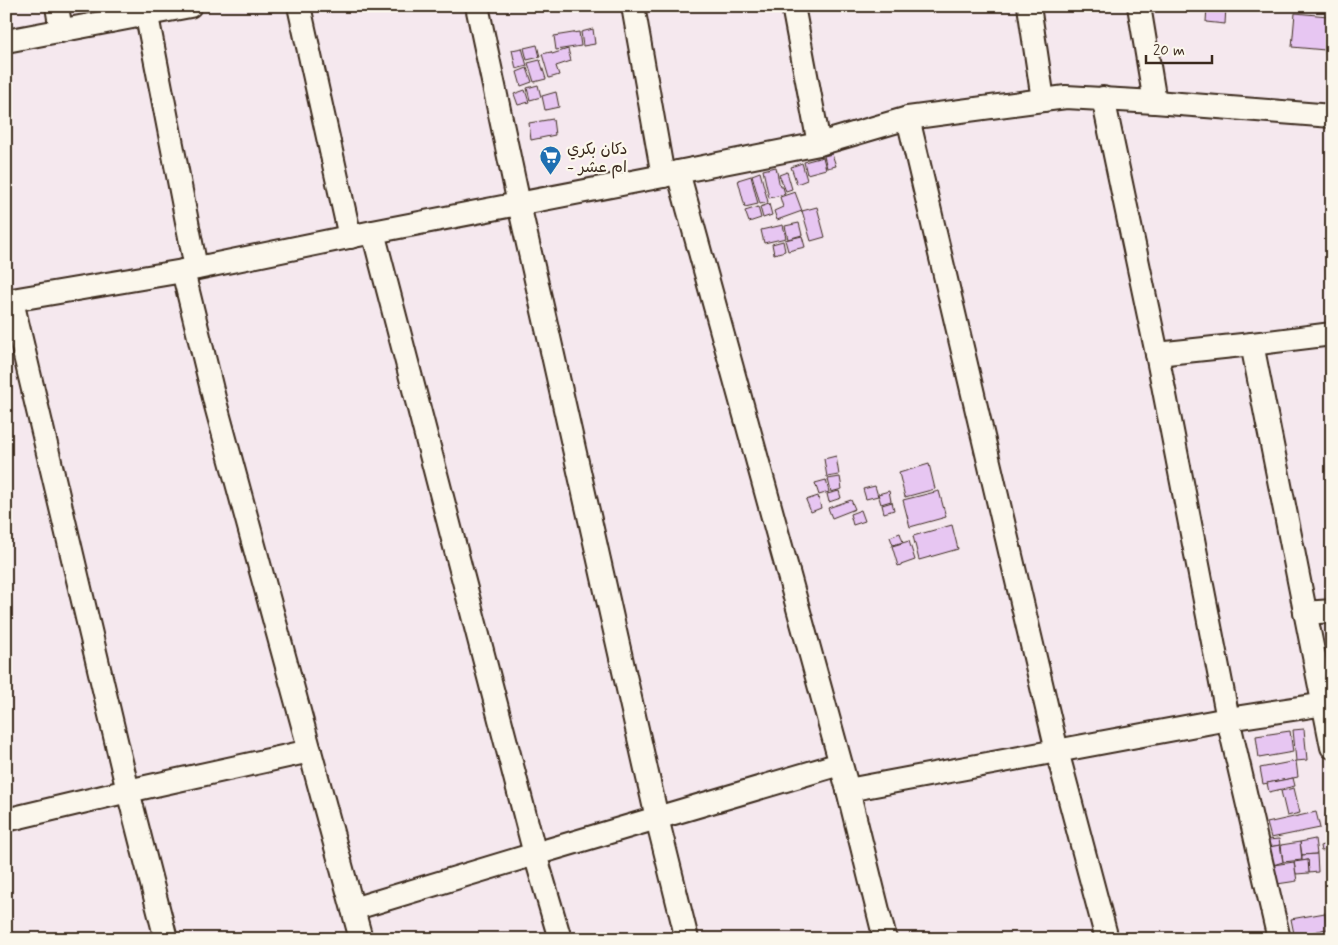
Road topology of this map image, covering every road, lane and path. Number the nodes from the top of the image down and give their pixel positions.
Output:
1 (57, 6) edge
2 (190, 6) edge
3 (299, 6) edge
4 (477, 6) edge
5 (633, 6) edge
6 (793, 6) edge
7 (1029, 6) edge
8 (1140, 6) edge
9 (146, 10) edge
10 (61, 31) junction
11 (6, 41) edge
12 (1103, 98) junction
13 (1042, 100) junction
14 (1155, 102) junction
15 (1332, 116) edge
16 (908, 118) junction
17 (819, 144) junction
18 (671, 174) junction
19 (518, 204) junction
20 (373, 232) junction
21 (350, 237) junction
22 (190, 269) junction
23 (9, 301) edge
24 (1332, 334) edge
25 (1252, 344) junction
26 (1157, 354) junction
27 (1332, 611) edge
28 (1305, 614) junction
29 (1328, 704) edge
30 (1228, 719) junction
31 (1332, 747) edge
32 (1057, 750) junction
33 (310, 751) junction
34 (840, 764) junction
35 (848, 790) junction
36 (128, 791) junction
37 (657, 818) junction
38 (6, 820) edge
39 (536, 854) junction
40 (353, 909) junction
41 (166, 939) edge
42 (361, 939) edge
43 (560, 939) edge
44 (687, 939) edge
45 (885, 939) edge
46 (1107, 939) edge
47 (1279, 939) edge

1 - 10 street
2 - 9 street
3 - 21 street
4 - 19 street
5 - 18 street
6 - 17 street
7 - 13 street
8 - 14 street
9 - 10 street
9 - 22 street
10 - 11 street
12 - 13 street
12 - 14 street
12 - 26 street
13 - 16 street
14 - 15 street
16 - 17 street
16 - 32 street
17 - 18 street
18 - 19 street
18 - 34 street
19 - 20 street
19 - 37 street
20 - 21 street
20 - 39 street
21 - 22 street
22 - 23 street
22 - 33 street
23 - 36 street
24 - 25 street
25 - 26 street
25 - 28 street
26 - 30 street
27 - 28 street
28 - 29 street
29 - 30 street
29 - 31 street
30 - 32 street
30 - 47 street
32 - 35 street
32 - 46 street
33 - 36 street
33 - 40 street
34 - 35 street
34 - 37 street
35 - 45 street
36 - 38 street
36 - 41 street
37 - 39 street
37 - 44 street
39 - 40 street
39 - 43 street
40 - 42 street

